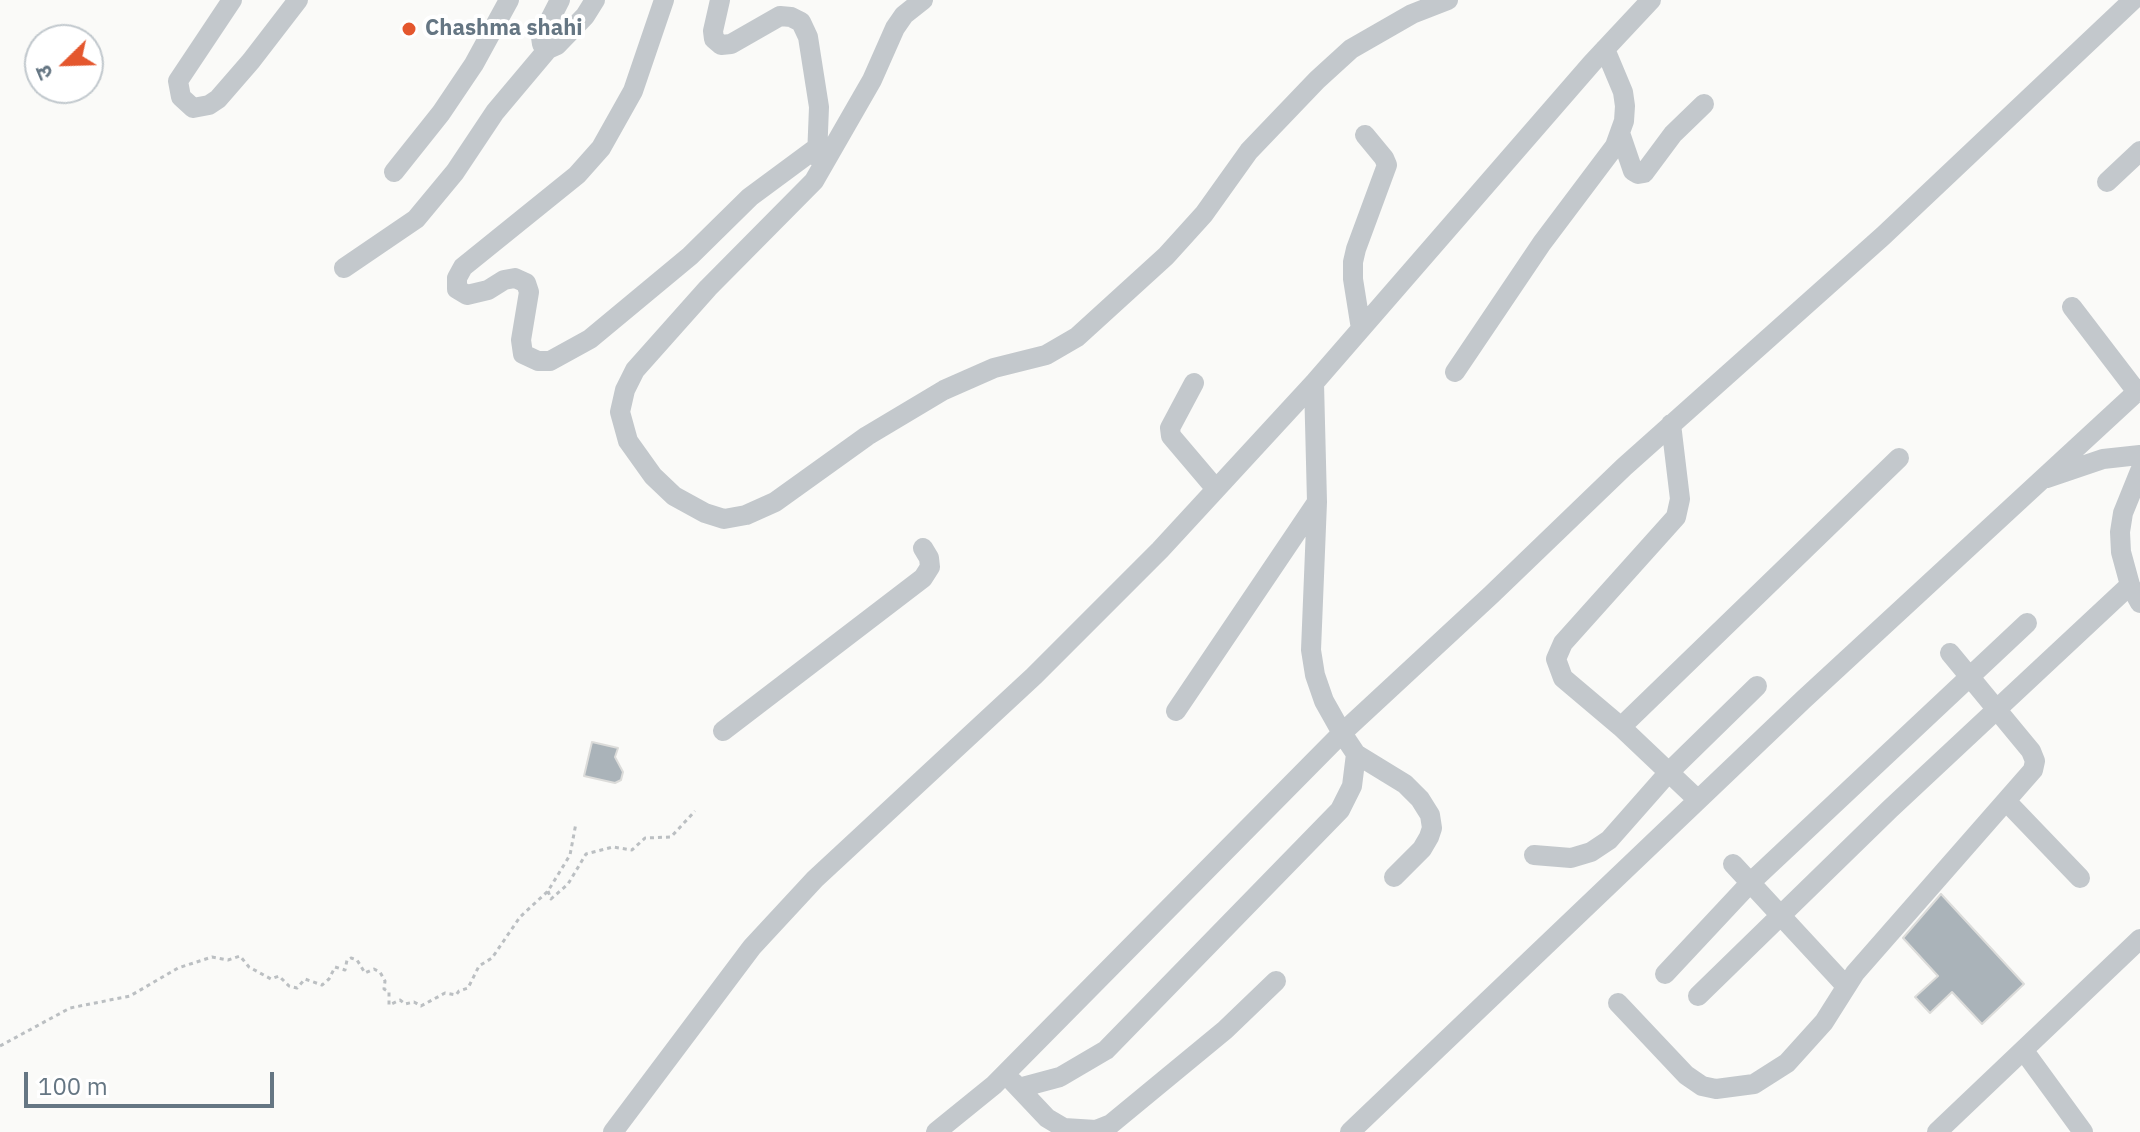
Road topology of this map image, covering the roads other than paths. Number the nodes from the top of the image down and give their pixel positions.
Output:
1 (232, 0) edge
2 (298, 0) edge
3 (509, 0) edge
4 (560, 0) edge
5 (595, 0) edge
6 (664, 0) edge
7 (720, 0) edge
8 (923, 0) edge
9 (1448, 0) edge
10 (1651, 0) edge
11 (2133, 0) edge
12 (548, 49) junction
13 (1605, 49) junction
14 (1704, 104) dead end
15 (1620, 133) junction
16 (1365, 135) dead end
17 (819, 146) junction
18 (2140, 151) edge
19 (394, 172) dead end
20 (814, 181) junction
21 (2107, 182) dead end
22 (344, 268) dead end
23 (2072, 307) dead end
24 (1361, 329) junction
25 (1455, 372) dead end
26 (1194, 383) dead end
27 (1314, 383) junction
28 (2139, 390) edge
29 (1671, 424) junction
30 (2140, 455) edge
31 (1899, 458) dead end
32 (2140, 471) edge
33 (2038, 481) junction
34 (1216, 489) junction
35 (1317, 502) junction
36 (923, 548) dead end
37 (2135, 594) edge
38 (2027, 623) dead end
39 (1950, 653) dead end
40 (1969, 677) junction
41 (1757, 686) dead end
42 (1996, 710) junction
43 (1176, 711) dead end
44 (1621, 727) junction
45 (723, 731) dead end
46 (1342, 733) junction
47 (1356, 754) junction
48 (1669, 772) junction
49 (1698, 800) junction
50 (2007, 802) junction
51 (1534, 855) dead end
52 (1733, 864) dead end
53 (1394, 877) dead end
54 (2080, 878) dead end
55 (1751, 882) junction
56 (1781, 915) junction
57 (2140, 939) edge
58 (1665, 974) dead end
59 (1276, 981) dead end
60 (1845, 985) junction
61 (1698, 996) dead end
62 (1618, 1003) dead end
63 (2024, 1051) junction
64 (1012, 1081) junction
65 (613, 1132) edge
66 (936, 1132) edge
67 (1350, 1132) edge
68 (1937, 1132) edge
69 (2083, 1132) edge

1 - 2 street
3 - 19 street
4 - 12 street
5 - 12 street
6 - 17 street
7 - 17 street
8 - 20 street
9 - 20 street
10 - 13 street
11 - 29 street
12 - 22 street
13 - 15 street
13 - 24 street
14 - 15 street
15 - 25 street
16 - 24 street
17 - 20 street
18 - 21 street
23 - 28 street
24 - 27 street
26 - 34 street
27 - 34 street
27 - 35 street
28 - 33 street
29 - 44 street
29 - 46 street
30 - 33 street
31 - 44 street
32 - 37 street
33 - 49 street
34 - 65 street
35 - 43 street
35 - 46 street
36 - 45 street
37 - 42 street
38 - 40 street
39 - 40 street
40 - 42 street
40 - 55 street
41 - 48 street
42 - 50 street
42 - 56 street
44 - 48 street
46 - 47 street
46 - 64 street
47 - 53 street
47 - 64 street
48 - 49 street
48 - 51 street
49 - 67 street
50 - 54 street
50 - 60 street
52 - 55 street
55 - 56 street
55 - 58 street
56 - 60 street
56 - 61 street
57 - 63 street
59 - 64 street
60 - 62 street
63 - 68 street
63 - 69 street
64 - 66 street

